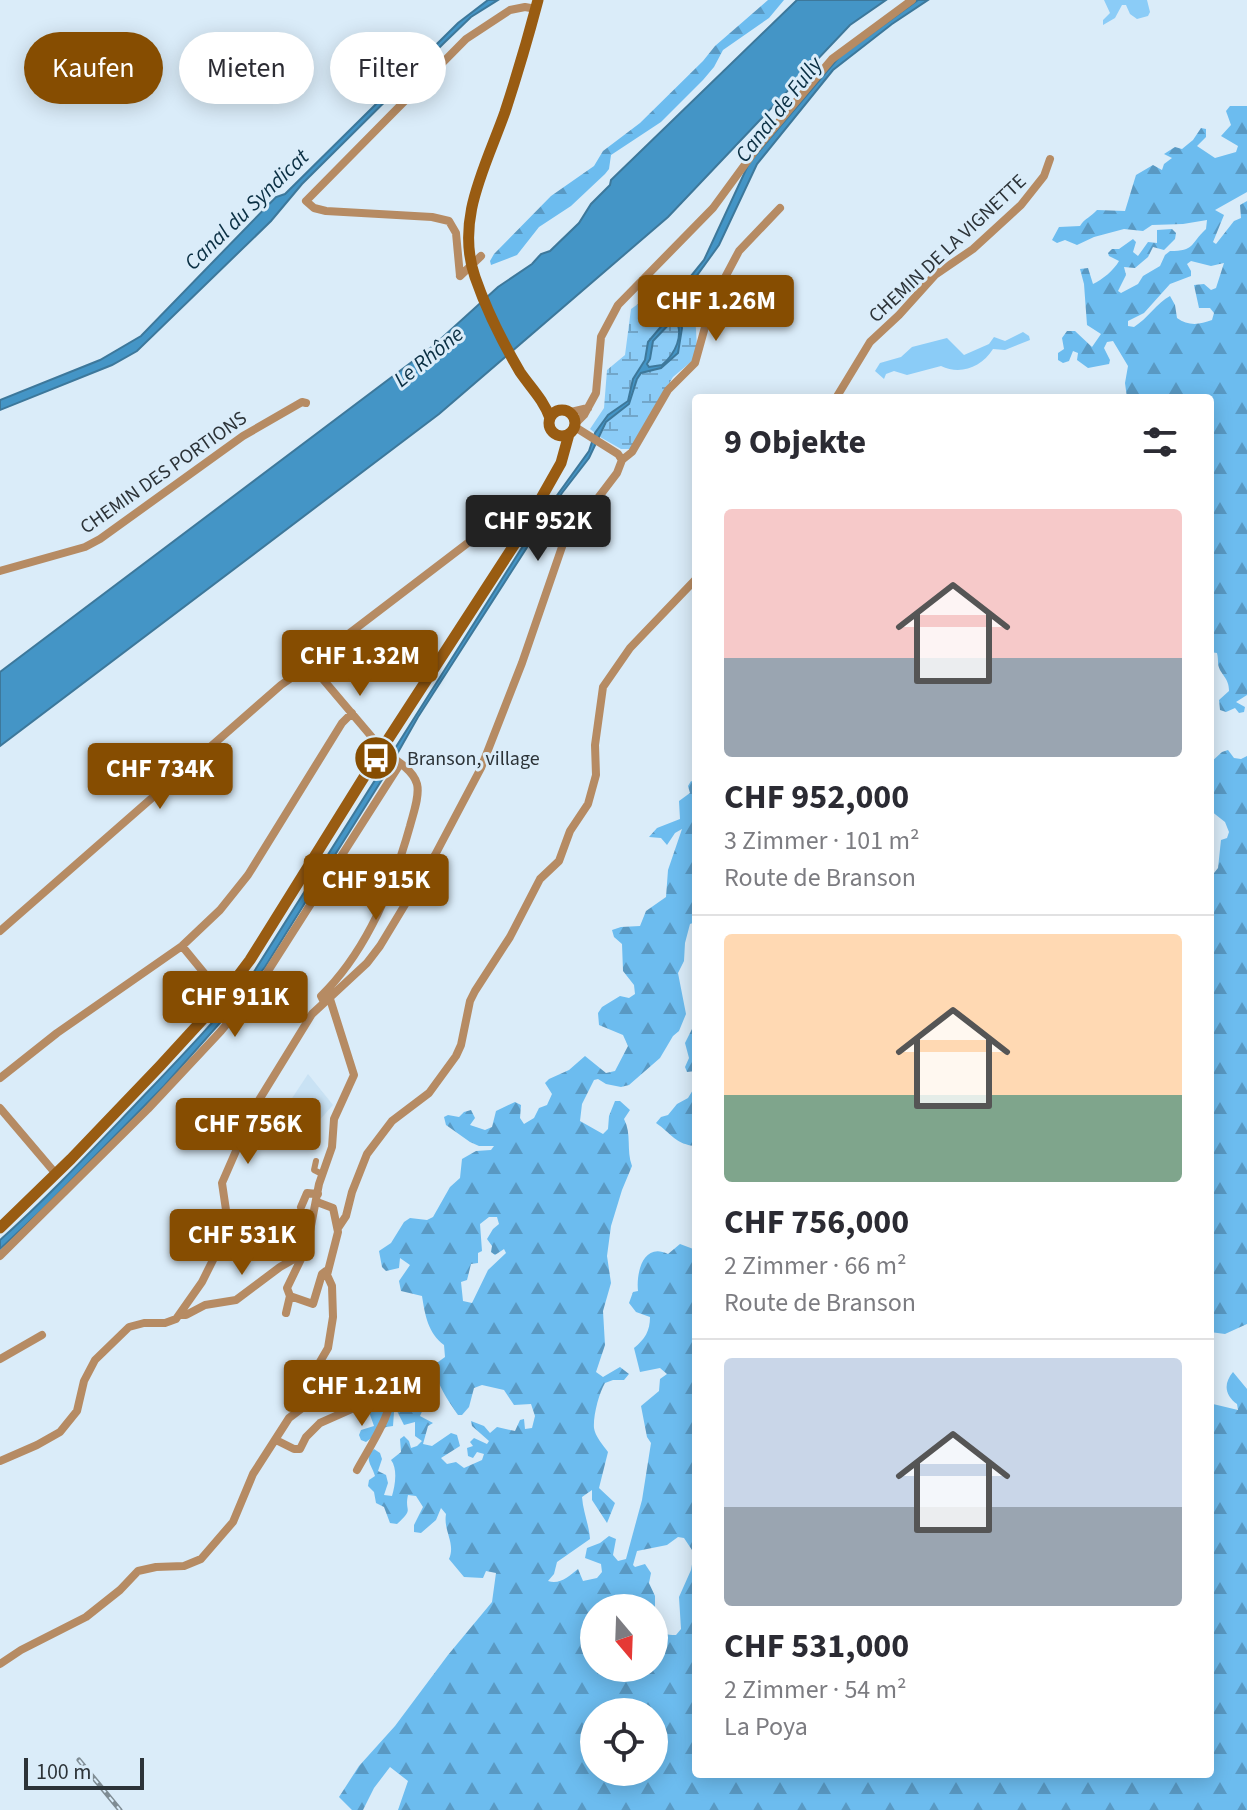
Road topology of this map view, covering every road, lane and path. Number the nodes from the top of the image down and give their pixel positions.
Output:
1 (912, 0) edge
2 (537, 5) edge
3 (1050, 159) dead end
4 (780, 208) dead end
5 (481, 256) dead end
6 (838, 394) edge
7 (542, 399) junction
8 (306, 403) dead end
9 (589, 408) junction
10 (566, 411) junction
11 (550, 418) junction
12 (576, 430) junction
13 (555, 434) junction
14 (564, 456) junction
15 (622, 460) junction
16 (530, 518) junction
17 (0, 571) edge
18 (692, 583) edge
19 (321, 677) junction
20 (352, 713) junction
21 (383, 751) junction
22 (398, 763) junction
23 (0, 931) edge
24 (182, 946) junction
25 (223, 996) junction
26 (327, 1001) junction
27 (0, 1078) edge
28 (0, 1108) edge
29 (71, 1159) junction
30 (316, 1161) dead end
31 (85, 1173) junction
32 (56, 1174) junction
33 (322, 1174) junction
34 (317, 1198) junction
35 (301, 1207) dead end
36 (0, 1228) edge
37 (338, 1228) junction
38 (303, 1254) junction
39 (0, 1256) edge
40 (327, 1271) junction
41 (290, 1296) junction
42 (286, 1313) dead end
43 (180, 1315) junction
44 (42, 1335) dead end
45 (0, 1359) edge
46 (276, 1440) junction
47 (0, 1461) edge
48 (357, 1470) dead end
49 (0, 1664) edge

1 - 9 street
2 - 5 street
2 - 7 main road
3 - 6 street, CHEMIN DE LA VIGNETTE
4 - 15 street
7 - 10 main road
7 - 11 main road
8 - 17 street, CHEMIN DES PORTIONS
9 - 10 street
9 - 12 street
10 - 11 main road
10 - 12 main road
11 - 13 main road
12 - 13 main road
12 - 14 main road
12 - 15 street
13 - 14 main road
14 - 16 main road
15 - 26 street
16 - 19 street
16 - 21 main road
18 - 37 street
19 - 20 street
19 - 23 street
20 - 21 street
20 - 24 street
21 - 22 street
21 - 25 main road
22 - 26 street
22 - 31 street
24 - 25 street
24 - 27 street
25 - 29 main road
26 - 33 street
26 - 43 street
28 - 32 street
29 - 31 street
29 - 32 main road
30 - 33 street
31 - 39 street
32 - 36 main road
33 - 34 street
34 - 35 street
34 - 37 street
34 - 38 street
37 - 40 street
38 - 41 street
38 - 43 street
40 - 41 street
40 - 46 street
41 - 42 street
43 - 47 street
44 - 45 street
46 - 48 street
46 - 49 street

